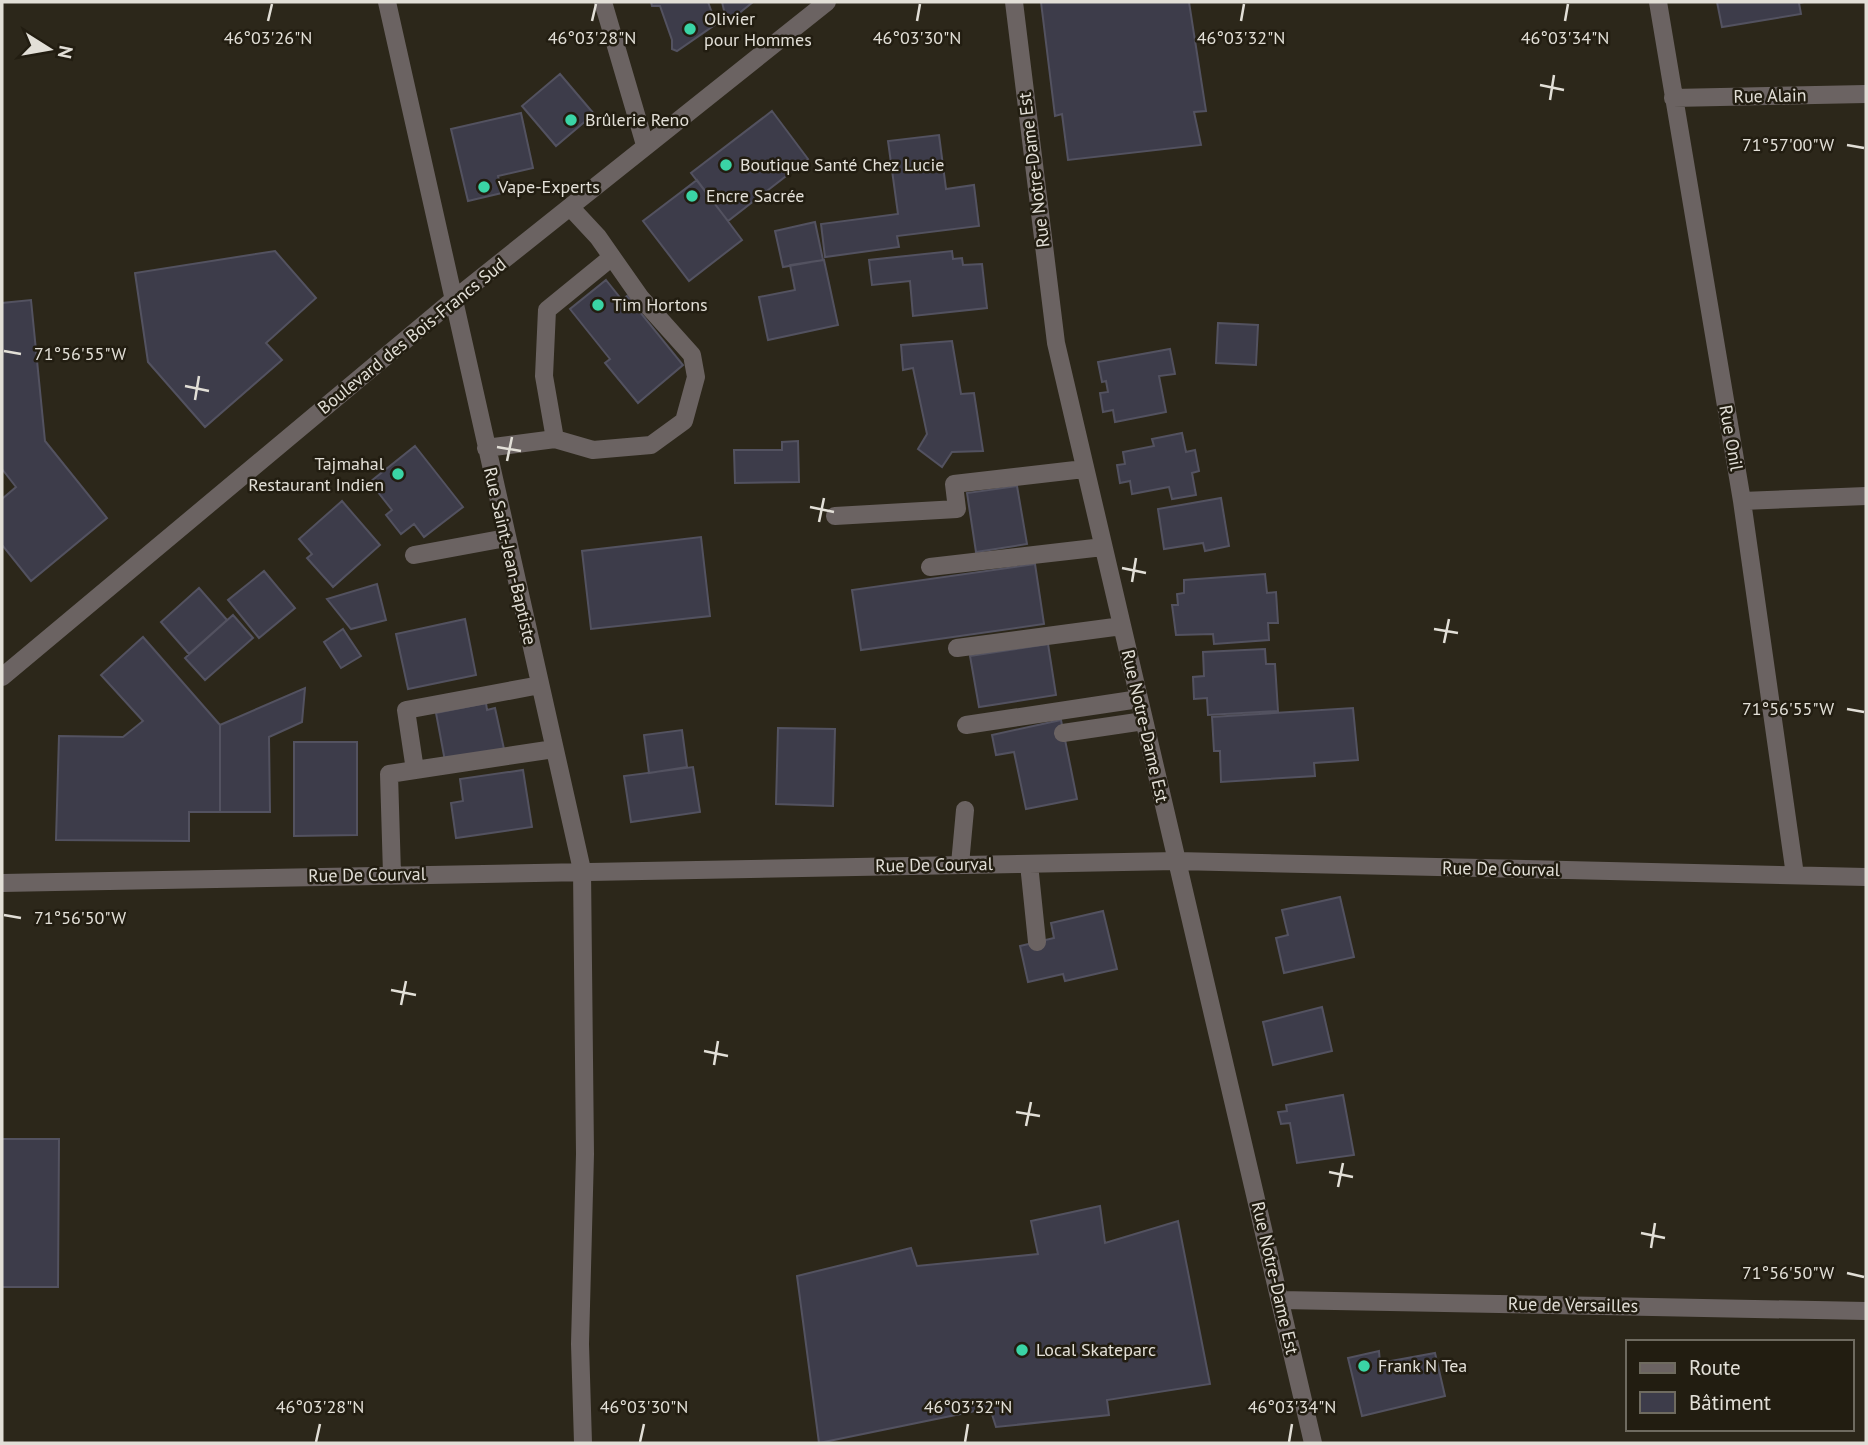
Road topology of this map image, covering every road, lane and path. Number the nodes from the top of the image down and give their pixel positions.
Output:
1 (387, 2) edge
2 (603, 2) edge
3 (827, 2) edge
4 (1014, 2) edge
5 (1658, 2) edge
6 (1866, 94) edge
7 (1673, 98) junction
8 (645, 145) junction
9 (571, 208) junction
10 (612, 257) junction
11 (452, 301) junction
12 (555, 439) junction
13 (486, 448) junction
14 (1084, 468) junction
15 (1866, 496) edge
16 (1742, 500) junction
17 (835, 516) dead end
18 (506, 538) junction
19 (1103, 547) junction
20 (414, 555) dead end
21 (930, 567) dead end
22 (1122, 626) junction
23 (957, 648) dead end
24 (2, 677) edge
25 (540, 685) junction
26 (1139, 699) junction
27 (1144, 721) junction
28 (966, 725) dead end
29 (1063, 733) dead end
30 (554, 749) junction
31 (415, 770) junction
32 (965, 810) dead end
33 (1177, 861) junction
34 (960, 864) junction
35 (1028, 864) junction
36 (582, 870) junction
37 (392, 874) junction
38 (1795, 875) junction
39 (1866, 877) edge
40 (2, 883) edge
41 (1037, 942) dead end
42 (1280, 1300) junction
43 (1866, 1311) edge
44 (583, 1443) edge
45 (1312, 1443) edge

1 - 11 street, Rue Saint-Jean-Baptiste
2 - 8 street
3 - 8 street, Boulevard des Bois-Francs Sud
4 - 14 street, Rue Notre-Dame Est
5 - 7 street, Rue Onil
6 - 7 street, Rue Alain
7 - 16 street, Rue Onil
8 - 9 street, Boulevard des Bois-Francs Sud
9 - 10 street
9 - 11 street, Boulevard des Bois-Francs Sud
10 - 12 street
10 - 12 street
11 - 13 street, Rue Saint-Jean-Baptiste
11 - 24 street, Boulevard des Bois-Francs Sud
12 - 13 street
13 - 18 street, Rue Saint-Jean-Baptiste
14 - 17 street
14 - 19 street, Rue Notre-Dame Est
15 - 16 street
16 - 38 street, Rue Onil
18 - 20 street
18 - 25 street, Rue Saint-Jean-Baptiste
19 - 21 street
19 - 22 street, Rue Notre-Dame Est
22 - 23 street
22 - 26 street, Rue Notre-Dame Est
25 - 30 street, Rue Saint-Jean-Baptiste
25 - 31 street
26 - 27 street, Rue Notre-Dame Est
26 - 28 street
27 - 29 street
27 - 33 street, Rue Notre-Dame Est
30 - 31 street
30 - 36 street, Rue Saint-Jean-Baptiste
31 - 37 street
32 - 34 street
33 - 35 street, Rue De Courval
33 - 38 street, Rue De Courval
33 - 42 street, Rue Notre-Dame Est
34 - 35 street, Rue De Courval
34 - 36 street, Rue De Courval
35 - 41 street
36 - 37 street, Rue De Courval
36 - 44 street, Rue Saint-Jean-Baptiste
37 - 40 street, Rue De Courval
38 - 39 street, Rue De Courval
42 - 43 street, Rue de Versailles
42 - 45 street, Rue Notre-Dame Est

